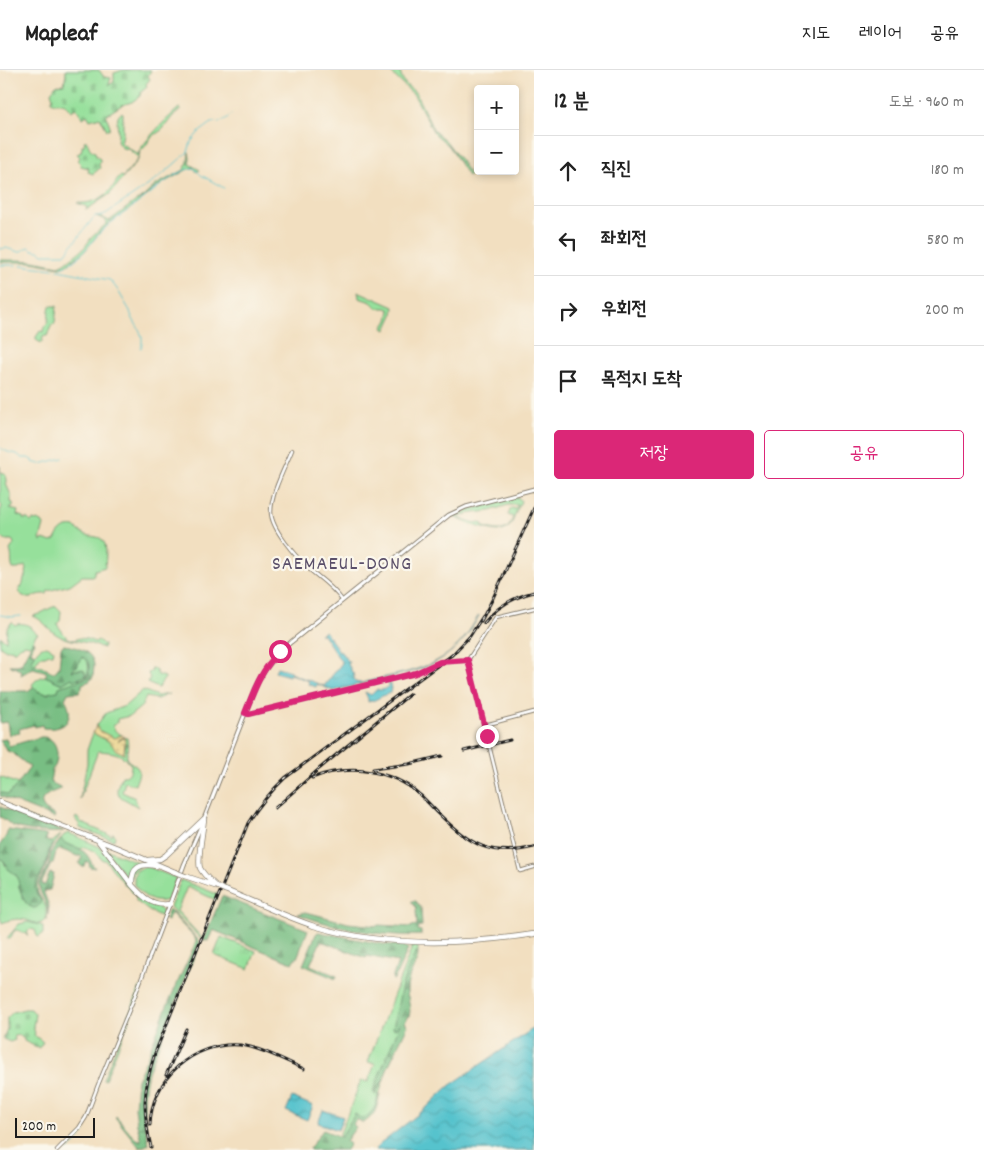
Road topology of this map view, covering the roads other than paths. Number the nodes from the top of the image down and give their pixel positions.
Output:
1 (292, 450) dead end
2 (534, 489) edge
3 (343, 601) junction
4 (534, 608) edge
5 (468, 660) junction
6 (534, 712) edge
7 (245, 713) junction
8 (484, 725) junction
9 (0, 802) edge
10 (204, 819) junction
11 (98, 841) junction
12 (148, 860) junction
13 (162, 867) junction
14 (534, 867) edge
15 (132, 885) junction
16 (219, 887) junction
17 (169, 905) junction
18 (533, 934) edge
19 (58, 1150) edge

1 - 3 street
2 - 3 main road
3 - 7 main road
4 - 5 street
5 - 7 street
5 - 8 street
6 - 8 street
7 - 10 main road
8 - 14 street
9 - 11 highway
10 - 12 highway
10 - 16 highway
10 - 17 main road
11 - 12 highway
11 - 15 highway
12 - 13 highway
13 - 15 highway
13 - 16 highway, bridge
15 - 17 highway
16 - 18 highway, bridge
17 - 19 street

